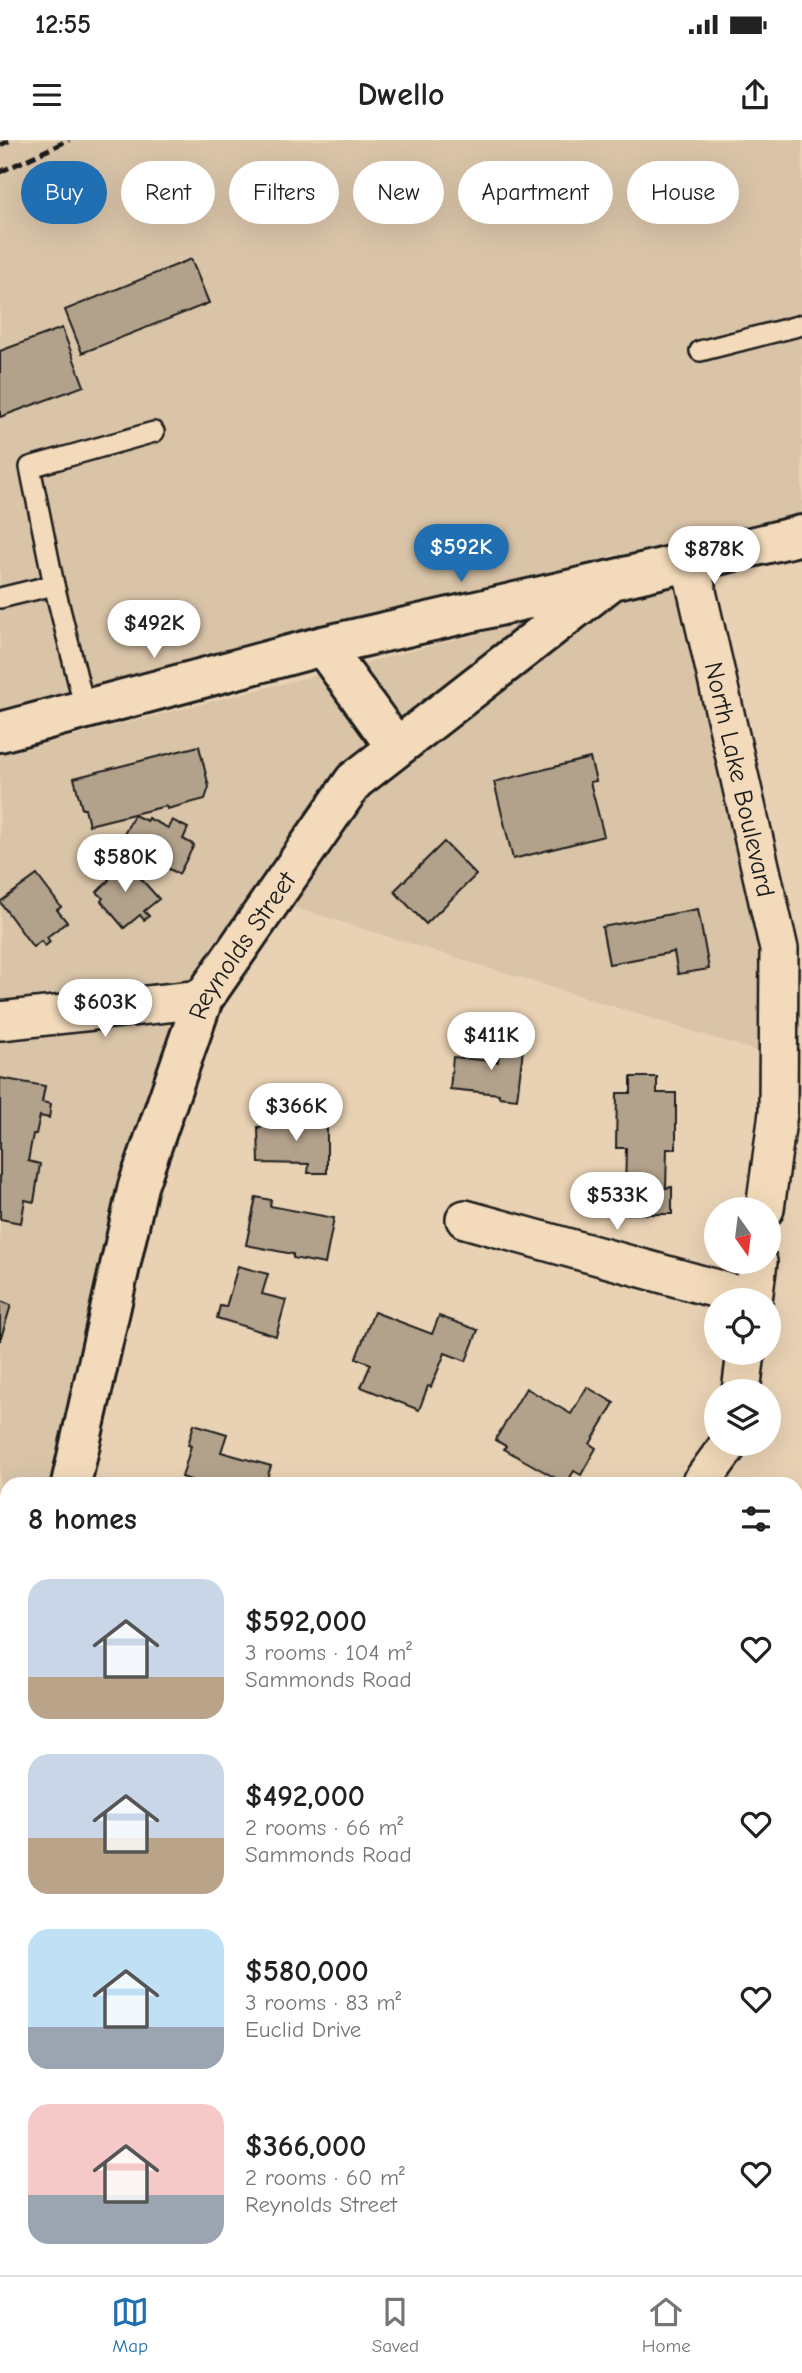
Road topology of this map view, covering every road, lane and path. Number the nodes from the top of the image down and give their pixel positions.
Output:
1 (802, 325) edge
2 (700, 351) dead end
3 (154, 432) dead end
4 (802, 535) edge
5 (690, 561) junction
6 (612, 580) junction
7 (54, 584) junction
8 (0, 598) edge
9 (323, 646) junction
10 (85, 709) junction
11 (0, 732) edge
12 (396, 747) junction
13 (203, 999) junction
14 (0, 1021) edge
15 (767, 1197) edge
16 (465, 1219) dead end
17 (710, 1288) edge
18 (720, 1456) edge
19 (736, 1456) edge
20 (73, 1477) edge
21 (705, 1477) edge
22 (737, 1477) edge

1 - 2 lane
3 - 7 lane
4 - 5 main road
5 - 6 main road
5 - 15 street, North Lake Boulevard
6 - 9 main road
6 - 12 main road, Reynolds Street
7 - 8 lane
7 - 10 lane
9 - 10 main road
9 - 12 main road
10 - 11 main road
12 - 13 main road, Reynolds Street
13 - 14 street
13 - 20 main road, Reynolds Street
16 - 17 street
18 - 21 street
19 - 22 street

